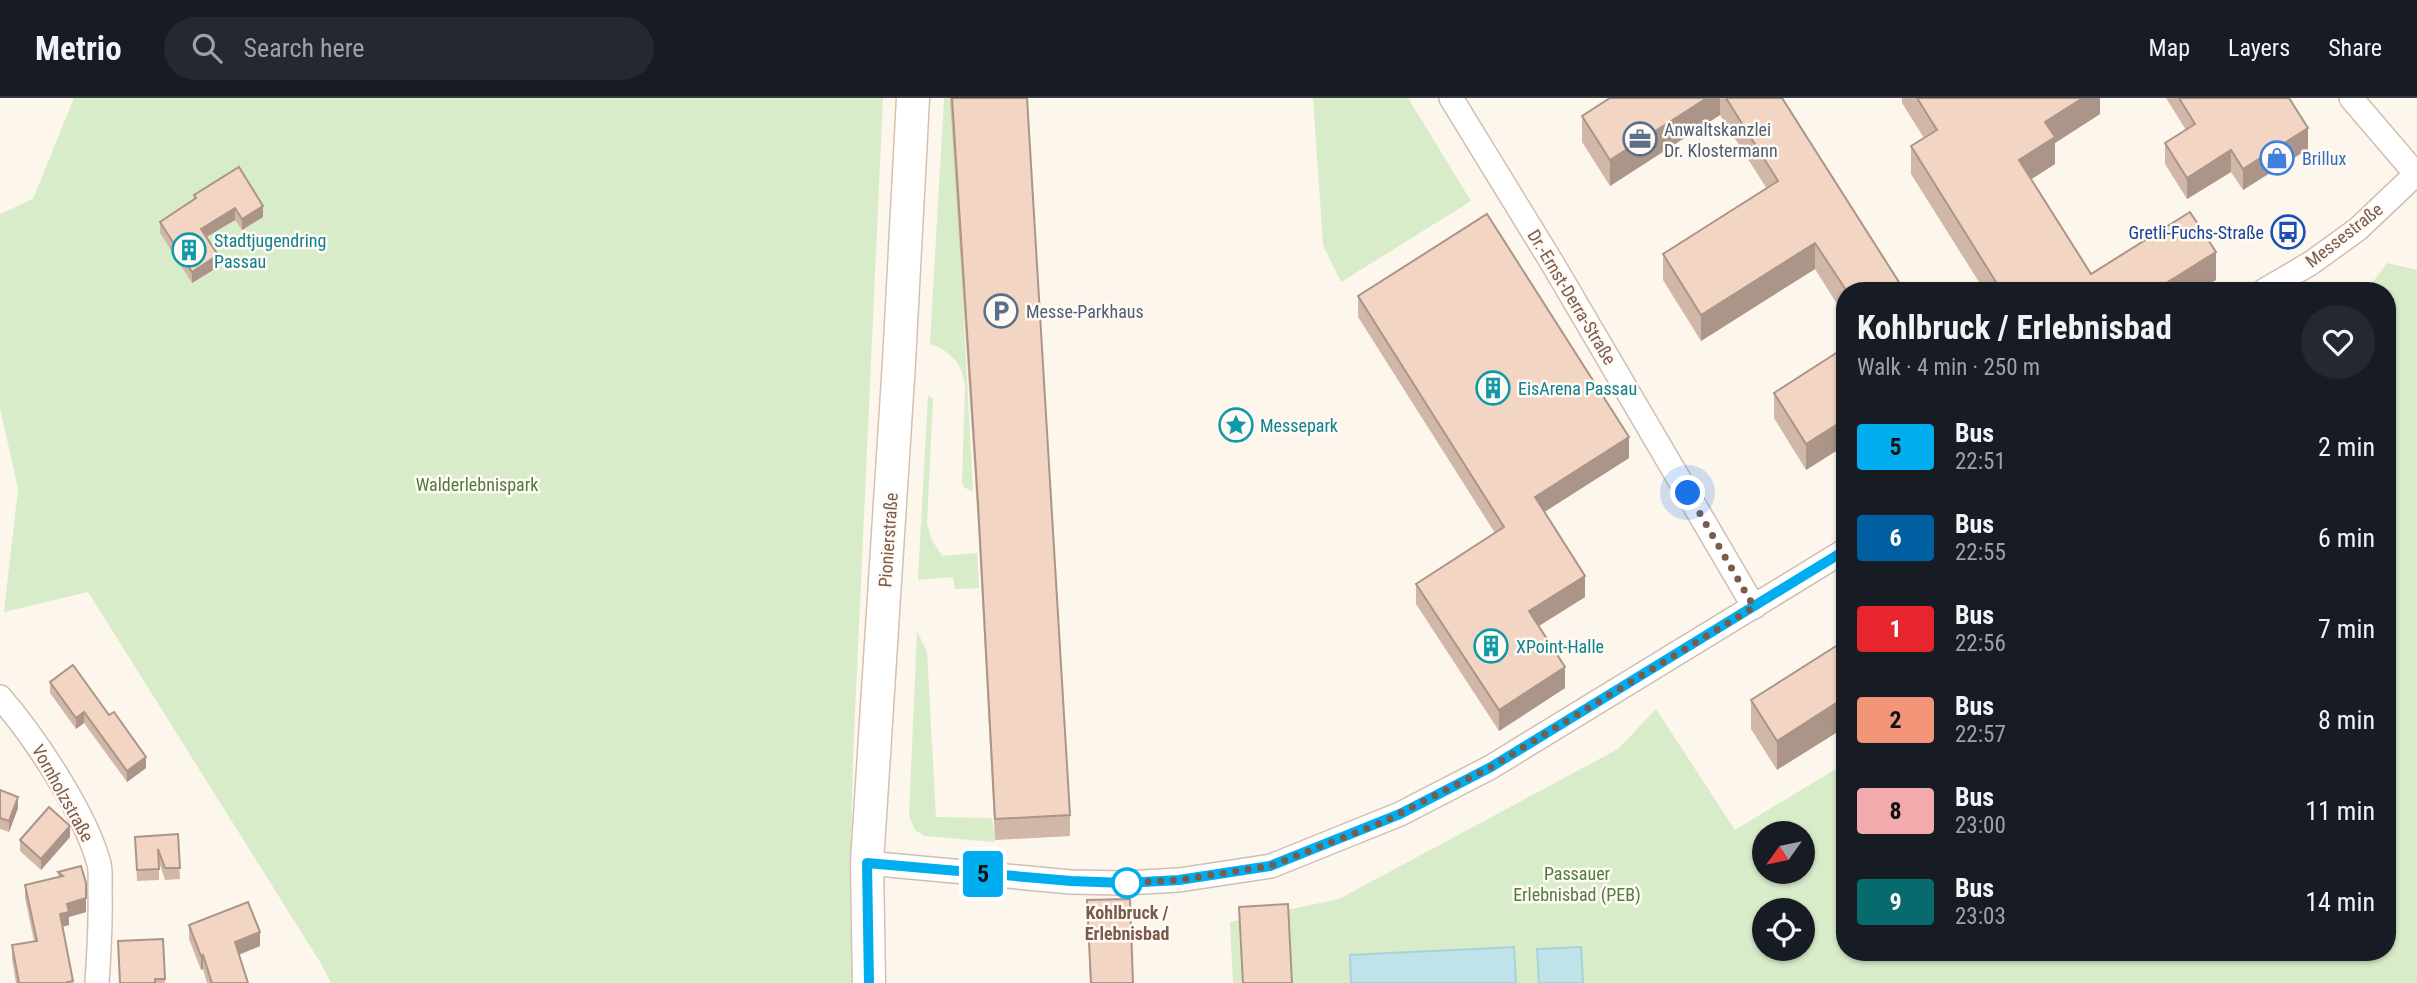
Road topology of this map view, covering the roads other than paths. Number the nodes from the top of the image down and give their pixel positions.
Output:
1 (914, 98) edge
2 (1451, 98) edge
3 (2351, 98) edge
4 (2417, 174) edge
5 (2279, 282) edge
6 (1836, 556) edge
7 (1754, 607) junction
8 (0, 697) edge
9 (867, 863) junction
10 (97, 983) edge
11 (869, 983) edge

1 - 9 main road, Pionierstraße
2 - 7 street, Dr.-Ernst-Derra-Straße
3 - 4 street
4 - 5 street, Messestraße
6 - 7 street
7 - 9 street
8 - 10 street, Vornholzstraße
9 - 11 main road, Pionierstraße

